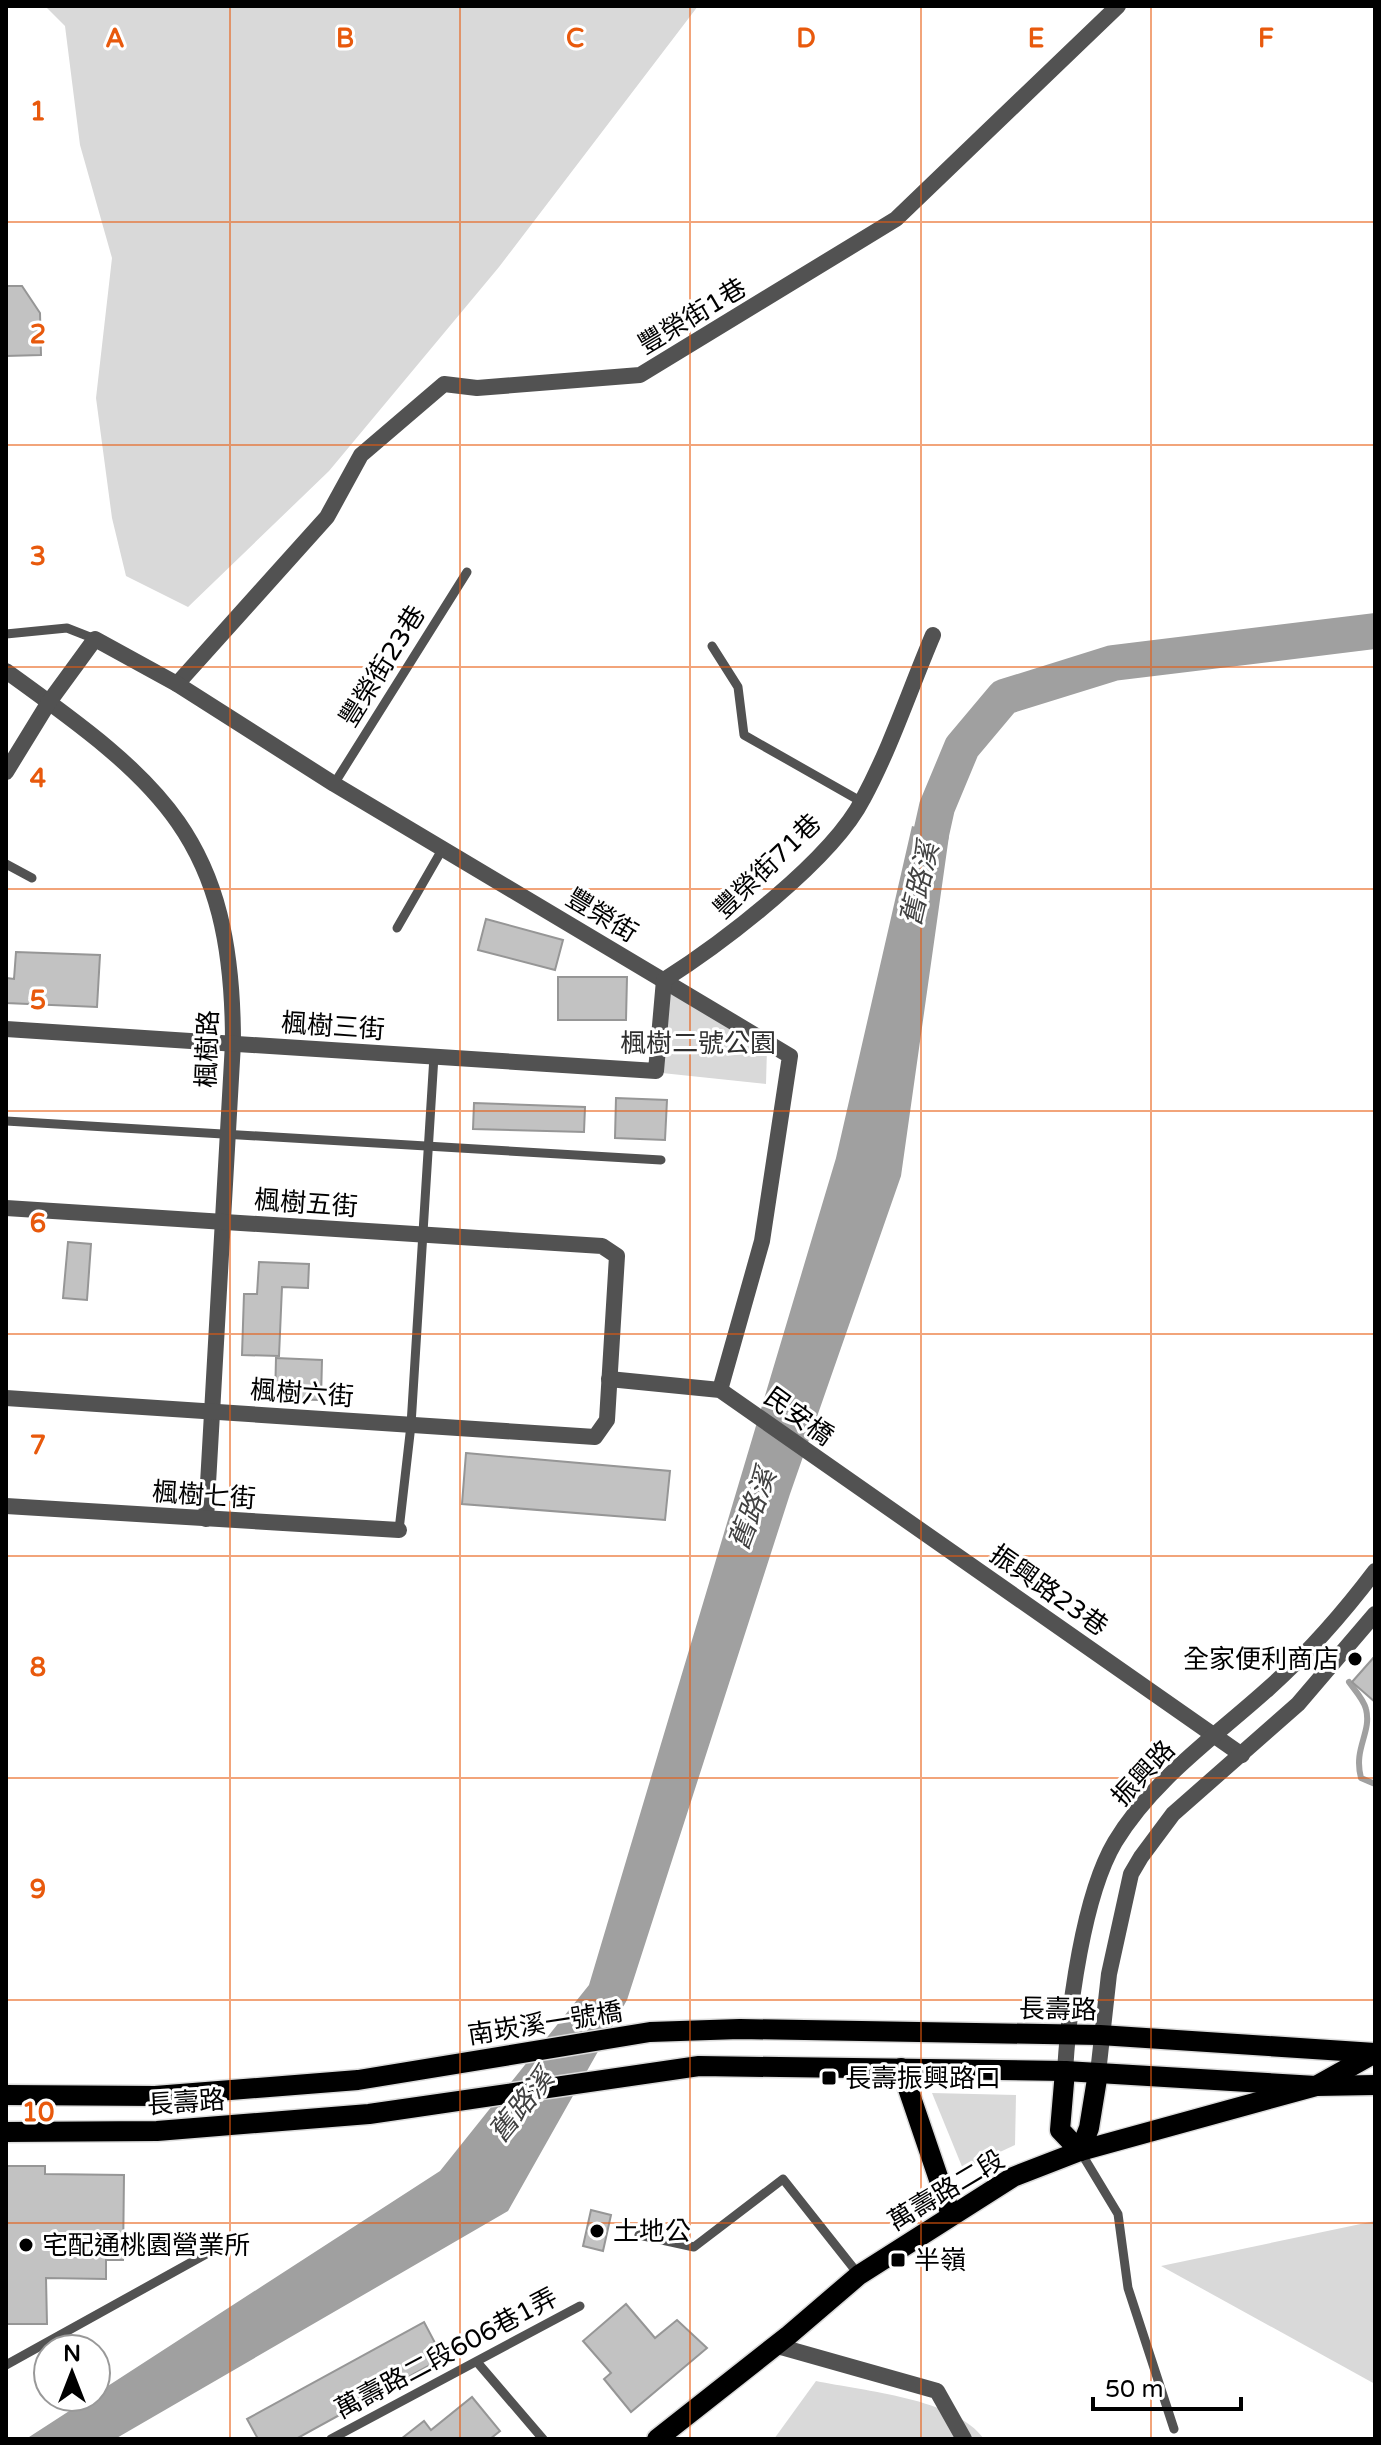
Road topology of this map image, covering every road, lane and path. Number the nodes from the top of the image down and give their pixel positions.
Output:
1 (1118, 6) edge
2 (467, 572) dead end
3 (6, 634) edge
4 (933, 635) dead end
5 (95, 639) junction
6 (712, 646) dead end
7 (6, 671) edge
8 (177, 684) junction
9 (49, 702) junction
10 (6, 772) edge
11 (334, 784) junction
12 (862, 802) junction
13 (443, 848) junction
14 (6, 864) edge
15 (32, 878) dead end
16 (397, 928) dead end
17 (664, 980) junction
18 (6, 1029) edge
19 (233, 1043) junction
20 (434, 1056) junction
21 (6, 1121) edge
22 (228, 1135) junction
23 (428, 1148) junction
24 (661, 1160) dead end
25 (6, 1208) edge
26 (223, 1222) junction
27 (422, 1235) junction
28 (609, 1379) junction
29 (720, 1390) junction
30 (6, 1398) edge
31 (212, 1411) junction
32 (411, 1425) junction
33 (828, 1466) joint
34 (6, 1506) edge
35 (206, 1519) junction
36 (399, 1530) joint
37 (1375, 1571) edge
38 (1375, 1614) edge
39 (1216, 1734) junction
40 (1242, 1755) junction
41 (740, 2029) joint
42 (1067, 2035) junction
43 (1100, 2035) junction
44 (1375, 2053) edge
45 (901, 2068) junction
46 (1065, 2071) junction
47 (1098, 2073) junction
48 (358, 2080) joint
49 (1375, 2085) edge
50 (1316, 2086) junction
51 (6, 2095) edge
52 (6, 2132) edge
53 (1080, 2151) junction
54 (951, 2215) junction
55 (639, 2235) dead end
56 (217, 2248) dead end
57 (859, 2275) junction
58 (580, 2306) dead end
59 (774, 2345) junction
60 (477, 2362) junction
61 (6, 2365) edge
62 (1174, 2429) dead end
63 (331, 2439) edge
64 (543, 2439) edge
65 (657, 2439) edge
66 (964, 2439) edge

1 - 8 street, 豐榮街1巷
2 - 11 lane, 豐榮街23巷
3 - 5 lane
4 - 12 street, 豐榮街71巷
5 - 8 street, 豐榮街
5 - 9 street
6 - 12 lane
7 - 9 street, 楓樹路
8 - 11 street, 豐榮街
9 - 10 street
9 - 19 street, 楓樹路
11 - 13 street, 豐榮街
12 - 17 street, 豐榮街71巷
13 - 16 lane
13 - 17 street, 豐榮街
14 - 15 lane
17 - 20 street, 楓樹三街
17 - 29 street, 豐榮街
18 - 19 street, 楓樹三街
19 - 20 street, 楓樹三街
19 - 22 street, 楓樹路
20 - 23 lane
21 - 22 lane
22 - 23 lane
22 - 26 street, 楓樹路
23 - 24 lane
23 - 27 lane
25 - 26 street, 楓樹五街
26 - 27 street, 楓樹五街
26 - 31 street, 楓樹路
27 - 28 street, 楓樹五街
27 - 32 lane
28 - 29 street
28 - 32 street, 楓樹六街
29 - 33 street, 民安橋
30 - 31 street, 楓樹六街
31 - 32 street, 楓樹六街
31 - 35 street, 楓樹路
32 - 36 lane
33 - 39 street, 振興路23巷
34 - 35 street, 楓樹七街
35 - 36 street, 楓樹七街
37 - 39 street, 振興路
38 - 40 street, 振興路
39 - 40 street, 振興路23巷
39 - 42 street, 振興路
40 - 43 street, 振興路
41 - 42 main road, 長壽路
41 - 48 main road, 南崁溪一號橋
42 - 43 main road, 長壽路
42 - 46 street, 振興路
43 - 44 main road, 長壽路
43 - 47 street, 振興路
44 - 50 main road, 萬壽路二段
45 - 46 main road
45 - 52 main road, 長壽路
45 - 54 main road
46 - 47 main road
46 - 53 main road
47 - 50 main road
47 - 53 main road
48 - 51 main road, 長壽路
49 - 50 main road, 萬壽路二段
50 - 53 main road, 萬壽路二段
53 - 54 main road, 萬壽路二段
53 - 62 lane
54 - 57 main road, 萬壽路二段
55 - 57 lane
56 - 61 lane
57 - 59 main road, 萬壽路二段
58 - 60 lane, 萬壽路二段606巷1弄
59 - 65 main road, 萬壽路二段
59 - 66 street
60 - 63 lane, 萬壽路二段606巷1弄
60 - 64 lane

